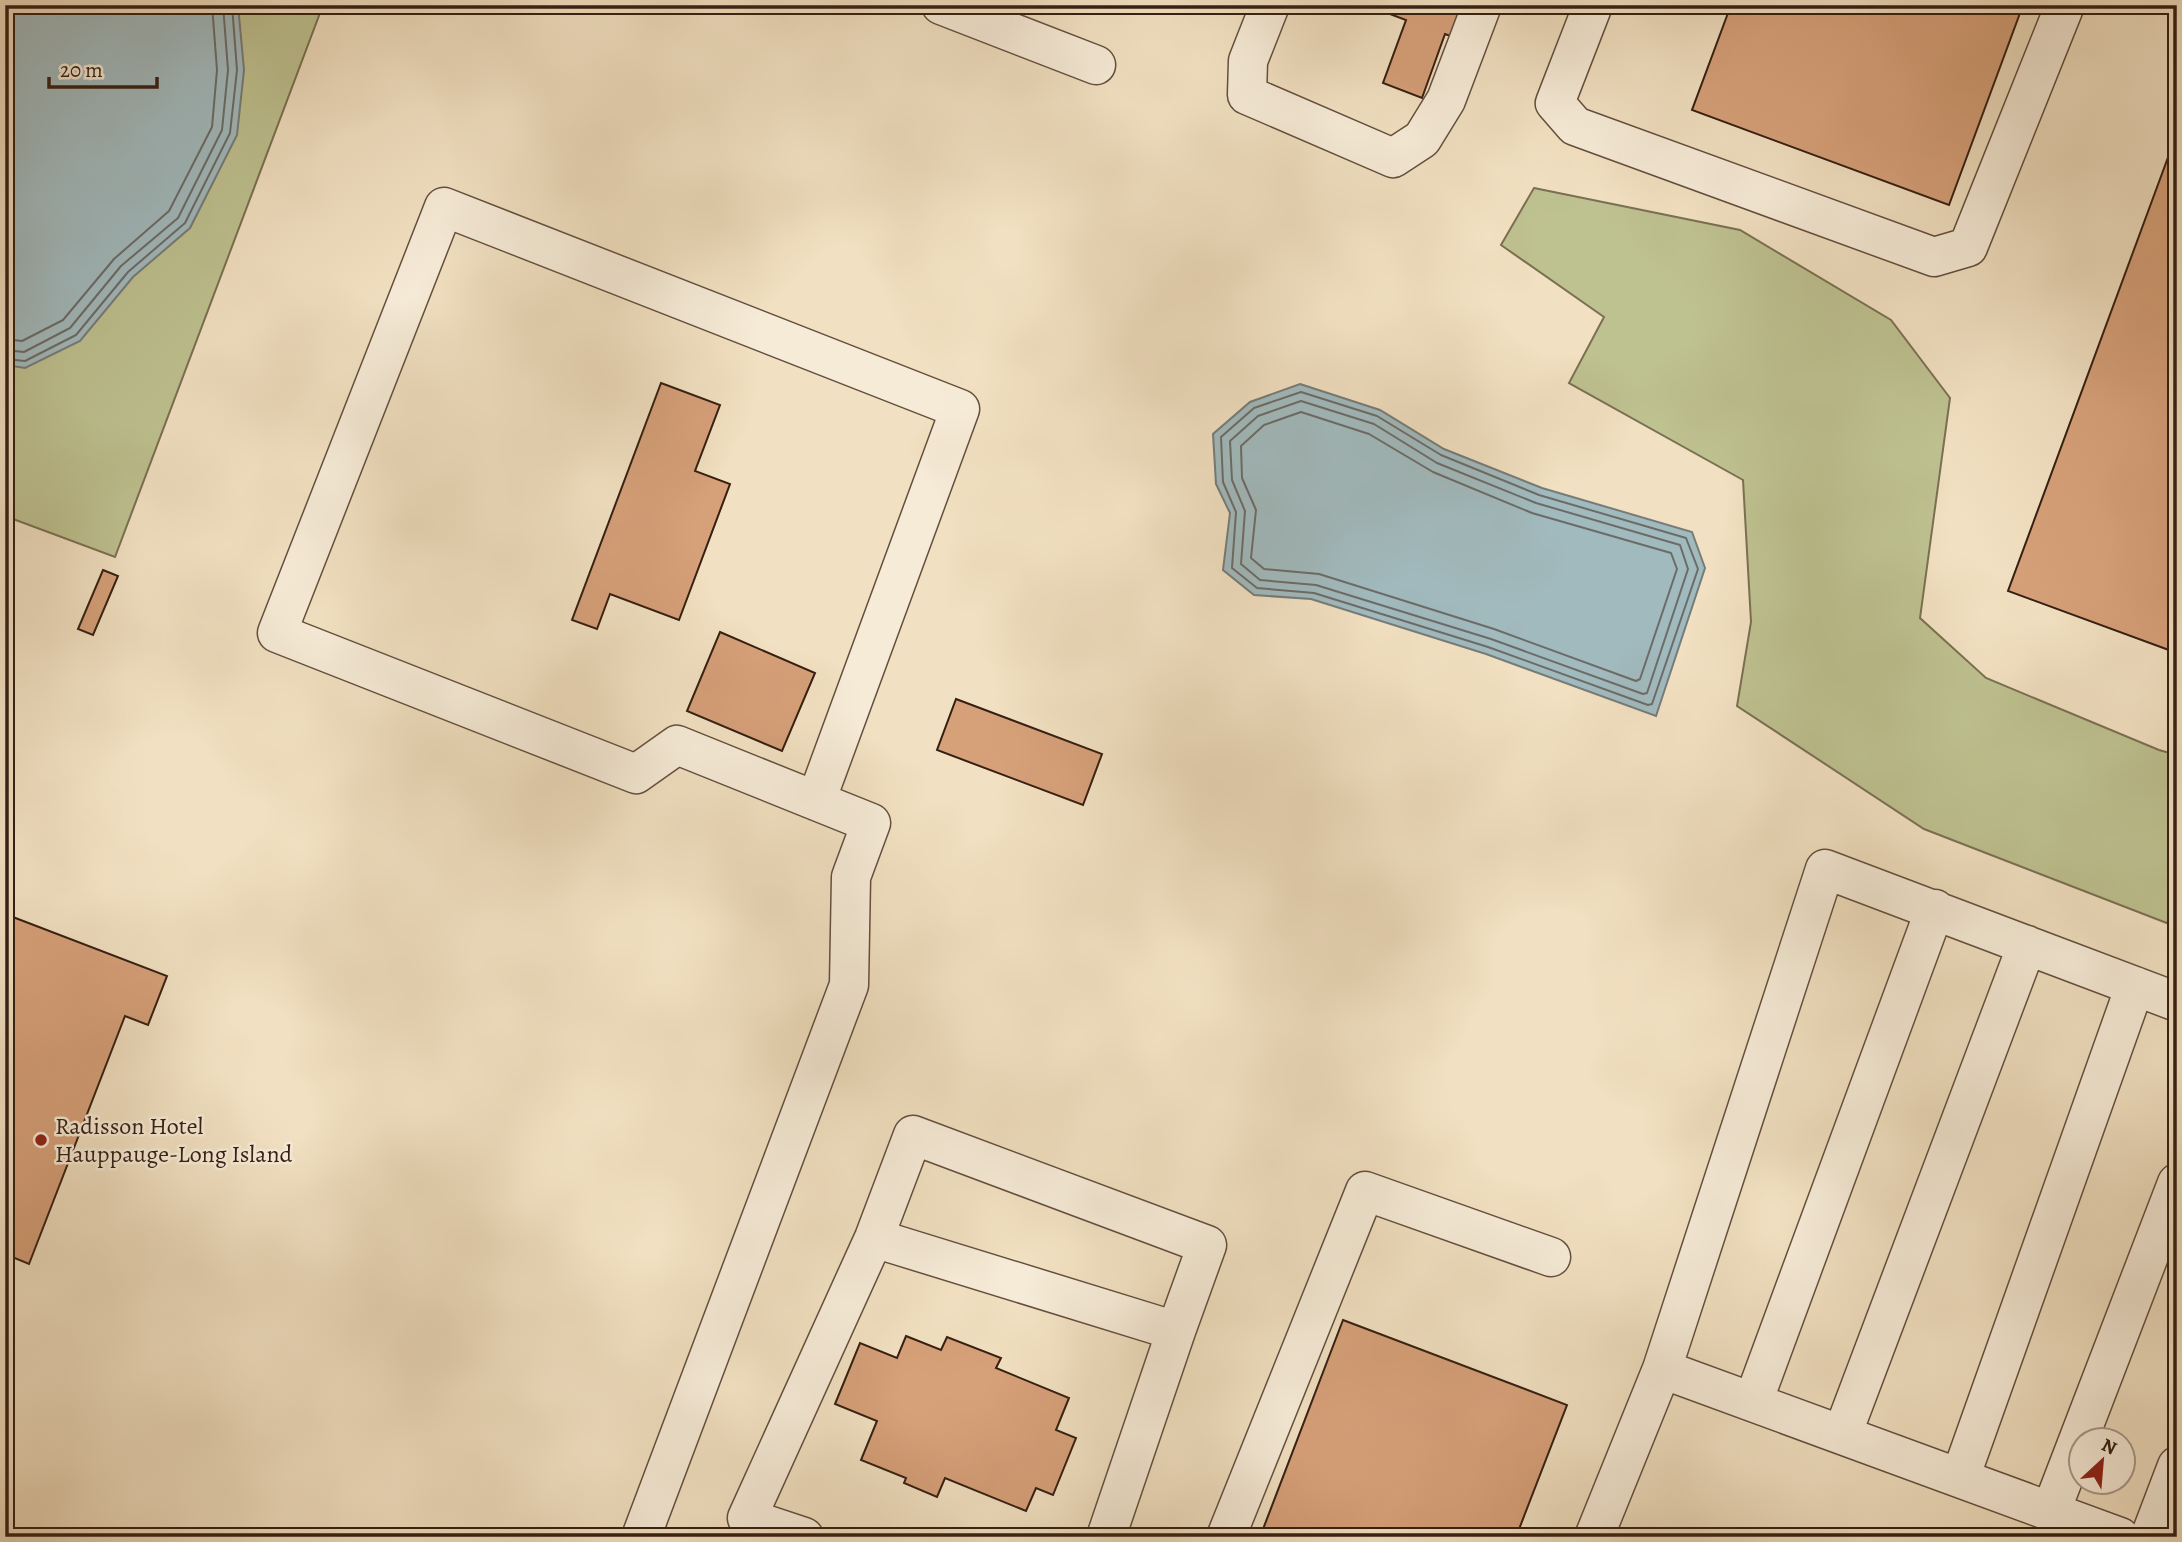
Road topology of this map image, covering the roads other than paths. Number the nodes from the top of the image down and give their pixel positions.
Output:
1 (941, 5) edge
2 (1270, 5) edge
3 (1482, 5) edge
4 (1593, 5) edge
5 (2065, 5) edge
6 (1096, 65) dead end
7 (816, 801) junction
8 (1935, 909) junction
9 (2027, 944) junction
10 (2135, 986) junction
11 (2177, 1002) edge
12 (2177, 1183) edge
13 (874, 1238) junction
14 (1551, 1257) dead end
15 (1176, 1331) junction
16 (1662, 1368) junction
17 (1753, 1402) junction
18 (1842, 1435) junction
19 (2177, 1466) edge
20 (1961, 1478) junction
21 (2051, 1511) junction
22 (641, 1537) edge
23 (804, 1537) edge
24 (1106, 1537) edge
25 (1226, 1537) edge
26 (1594, 1537) edge
27 (2120, 1537) edge
28 (2150, 1537) edge

1 - 6 lane
2 - 3 lane
4 - 5 lane
7 - 7 lane
7 - 22 lane
8 - 9 lane
8 - 16 lane
8 - 17 lane
9 - 10 lane
9 - 18 lane
10 - 11 lane
10 - 20 lane
12 - 21 lane
13 - 15 lane
13 - 15 lane
13 - 23 lane
14 - 25 lane
15 - 24 lane
16 - 17 lane
16 - 26 lane
17 - 18 lane
18 - 20 lane
19 - 28 lane
20 - 21 lane
21 - 27 lane

